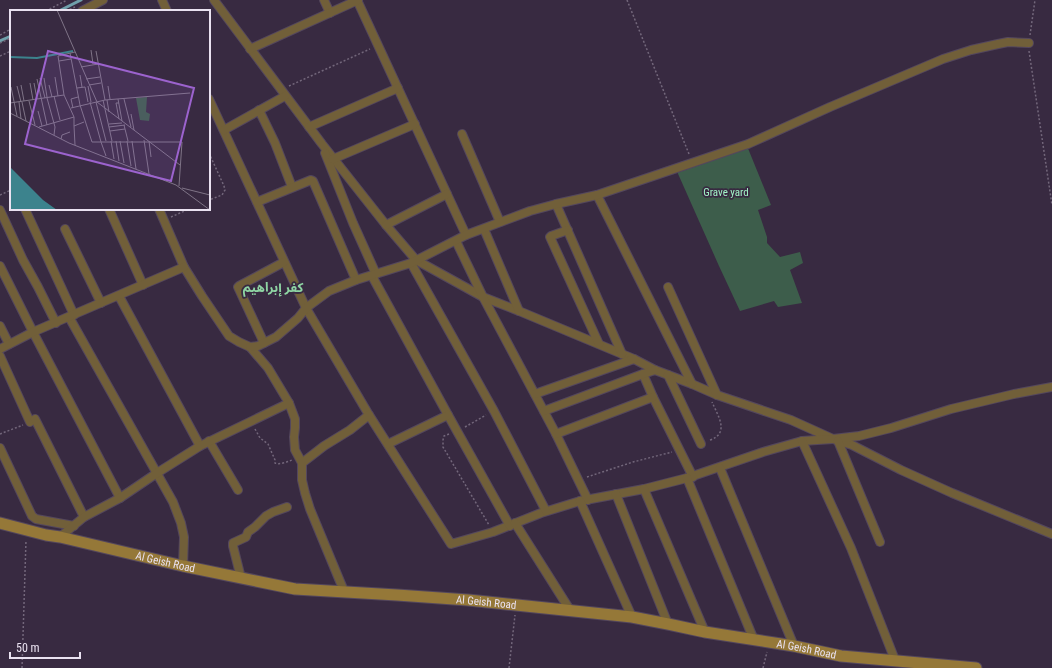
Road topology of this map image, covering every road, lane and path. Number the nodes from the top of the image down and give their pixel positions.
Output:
1 (67, 0) edge
2 (103, 0) edge
3 (162, 0) edge
4 (214, 0) edge
5 (324, 0) edge
6 (357, 0) edge
7 (627, 0) edge
8 (1035, 0) edge
9 (48, 10) edge
10 (84, 10) edge
11 (167, 10) edge
12 (330, 13) junction
13 (10, 30) edge
14 (0, 35) edge
15 (10, 38) edge
16 (0, 43) edge
17 (1029, 43) junction
18 (378, 45) junction
19 (250, 50) junction
20 (10, 51) edge
21 (0, 56) edge
22 (398, 88) junction
23 (283, 93) junction
24 (210, 101) edge
25 (259, 110) junction
26 (415, 124) junction
27 (309, 127) junction
28 (224, 130) junction
29 (462, 134) dead end
30 (322, 144) junction
31 (210, 155) edge
32 (333, 159) junction
33 (693, 163) junction
34 (292, 187) junction
35 (10, 190) edge
36 (447, 194) junction
37 (0, 195) edge
38 (597, 195) junction
39 (210, 200) edge
40 (257, 202) junction
41 (556, 204) junction
42 (1052, 205) edge
43 (0, 210) edge
44 (25, 210) edge
45 (109, 210) edge
46 (159, 210) edge
47 (187, 210) edge
48 (164, 220) junction
49 (500, 222) junction
50 (386, 225) junction
51 (65, 229) dead end
52 (484, 229) junction
53 (568, 230) junction
54 (466, 235) junction
55 (456, 241) junction
56 (284, 262) junction
57 (414, 262) junction
58 (0, 266) edge
59 (184, 267) junction
60 (374, 275) junction
61 (356, 280) junction
62 (143, 285) junction
63 (668, 287) dead end
64 (119, 296) junction
65 (483, 297) junction
66 (101, 303) junction
67 (306, 308) junction
68 (519, 310) junction
69 (72, 316) junction
70 (56, 322) junction
71 (0, 326) edge
72 (33, 332) junction
73 (264, 343) junction
74 (9, 344) junction
75 (599, 344) junction
76 (250, 347) junction
77 (0, 349) edge
78 (622, 354) junction
79 (0, 356) edge
80 (634, 359) junction
81 (655, 370) junction
82 (643, 374) junction
83 (668, 375) junction
84 (692, 384) junction
85 (1052, 387) edge
86 (707, 390) junction
87 (535, 394) junction
88 (717, 395) junction
89 (653, 396) junction
90 (289, 403) junction
91 (544, 411) junction
92 (369, 415) junction
93 (448, 415) junction
94 (33, 420) junction
95 (252, 422) junction
96 (0, 434) edge
97 (556, 434) junction
98 (835, 440) junction
99 (209, 442) junction
100 (802, 442) junction
101 (388, 444) junction
102 (701, 444) joint
103 (200, 446) junction
104 (0, 448) edge
105 (680, 450) junction
106 (300, 460) junction
107 (720, 468) junction
108 (157, 473) junction
109 (690, 477) junction
110 (577, 480) junction
111 (644, 489) junction
112 (238, 490) dead end
113 (616, 494) junction
114 (120, 498) junction
115 (584, 501) junction
116 (287, 507) dead end
117 (546, 511) junction
118 (84, 517) junction
119 (0, 523) edge
120 (513, 525) junction
121 (74, 526) junction
122 (26, 530) junction
123 (1052, 534) edge
124 (60, 537) junction
125 (880, 542) dead end
126 (183, 566) junction
127 (241, 578) junction
128 (344, 591) junction
129 (516, 605) junction
130 (570, 610) junction
131 (632, 617) junction
132 (668, 624) junction
133 (705, 632) junction
134 (754, 640) junction
135 (769, 642) junction
136 (794, 646) junction
137 (895, 660) junction
138 (22, 668) edge
139 (509, 668) edge
140 (763, 668) edge
141 (976, 668) edge

1 - 9 path
2 - 10 street
3 - 11 street
4 - 19 street
5 - 12 street
6 - 12 street
6 - 18 street
7 - 33 path
8 - 17 path
12 - 19 street
13 - 14 path
15 - 16 path
17 - 33 street
17 - 42 path
18 - 22 street
18 - 23 path
19 - 23 street
20 - 21 path
22 - 26 street
22 - 27 street
23 - 25 street
23 - 27 street
24 - 28 street
25 - 28 street
25 - 34 street
26 - 32 street
26 - 36 street
27 - 30 street
28 - 40 street
29 - 49 street
30 - 32 street
30 - 60 street
31 - 39 path
32 - 50 street
33 - 38 street
34 - 40 street
34 - 61 street
35 - 37 path
36 - 50 street
36 - 54 street
38 - 41 street
38 - 84 street
40 - 56 street
41 - 49 street
41 - 53 street
43 - 70 street
44 - 69 street
45 - 62 street
46 - 48 street
47 - 48 path
48 - 59 street
49 - 52 street
50 - 57 street
51 - 66 street
52 - 54 street
52 - 68 street
53 - 75 street
53 - 78 street
54 - 55 street
55 - 57 street
55 - 65 street
56 - 67 street
56 - 73 street
57 - 60 street
57 - 65 street
57 - 117 street
58 - 72 street
59 - 62 street
59 - 76 street
60 - 61 street
60 - 93 street
61 - 67 street
62 - 64 street
63 - 88 street
64 - 66 street
64 - 103 street
65 - 68 street
65 - 87 street
66 - 69 street
67 - 73 street
67 - 92 street
68 - 75 street
69 - 70 street
69 - 108 street
70 - 72 street
71 - 74 street
72 - 74 street
72 - 114 street
73 - 76 street
74 - 77 street
75 - 78 street
76 - 90 street
78 - 80 street
79 - 94 street
80 - 81 street
80 - 87 street
81 - 82 street
81 - 83 street
82 - 89 street
82 - 91 street
83 - 84 street
83 - 102 street
84 - 86 street
85 - 98 street
86 - 88 street
86 - 102 path
87 - 91 street
88 - 98 street
89 - 97 street
89 - 105 street
90 - 95 street
90 - 106 street
91 - 97 street
92 - 101 street
92 - 106 street
93 - 101 street
93 - 120 street
94 - 96 path
94 - 118 street
95 - 99 street
95 - 106 path
97 - 110 street
98 - 100 street
98 - 123 street
98 - 125 street
99 - 103 street
99 - 112 street
100 - 107 street
100 - 137 street
101 - 120 street
103 - 108 street
104 - 121 street
105 - 109 street
105 - 110 path
106 - 128 street
107 - 109 street
107 - 136 street
108 - 114 street
108 - 126 street
109 - 111 street
109 - 134 street
110 - 115 street
111 - 113 street
111 - 133 street
113 - 115 street
113 - 132 street
114 - 118 street
115 - 117 street
115 - 131 street
116 - 127 street
117 - 120 street
118 - 121 street
119 - 122 main road, Al Geish Road
120 - 130 street
121 - 124 street
122 - 124 main road, Al Geish Road
122 - 138 path
124 - 126 main road, Al Geish Road
126 - 127 main road, Al Geish Road
127 - 128 main road, Al Geish Road
128 - 129 main road, Al Geish Road
129 - 130 main road, Al Geish Road
129 - 139 path
130 - 131 main road, Al Geish Road
131 - 132 main road, Al Geish Road
132 - 133 main road, Al Geish Road
133 - 134 main road, Al Geish Road
134 - 135 main road, Al Geish Road
135 - 136 main road, Al Geish Road
135 - 140 path
136 - 137 main road, Al Geish Road
137 - 141 main road, Al Geish Road

